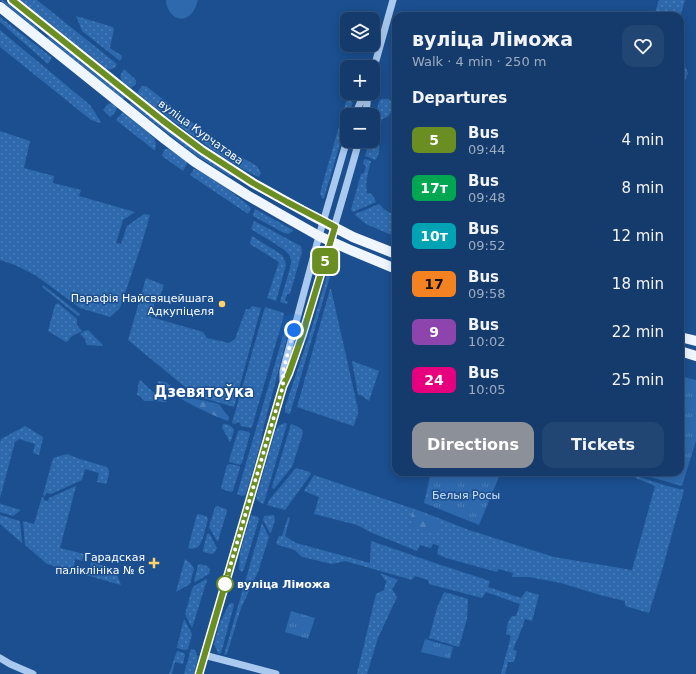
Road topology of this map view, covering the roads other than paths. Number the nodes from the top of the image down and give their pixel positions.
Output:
1 (12, 0) edge
2 (393, 0) edge
3 (0, 7) edge
4 (47, 28) junction
5 (38, 38) junction
6 (376, 60) edge
7 (345, 148) edge
8 (356, 148) edge
9 (323, 222) junction
10 (335, 227) junction
11 (319, 236) junction
12 (331, 241) junction
13 (392, 252) edge
14 (392, 267) edge
15 (684, 338) edge
16 (696, 341) edge
17 (684, 352) edge
18 (696, 356) edge
19 (283, 386) junction
20 (204, 655) junction
21 (0, 658) edge
22 (33, 674) edge
23 (199, 674) edge
24 (276, 674) edge

1 - 4 main road, вуліца Курчатава
2 - 6 street
3 - 5 main road
4 - 5 main road
4 - 9 main road, вуліца Курчатава
5 - 11 main road
7 - 9 street
8 - 10 street
9 - 10 main road, вуліца Курчатава
9 - 11 street
10 - 12 street
10 - 13 main road, вуліца Курчатава
11 - 12 main road
11 - 19 street
12 - 14 main road
12 - 19 street
15 - 16 main road
17 - 18 main road
19 - 20 street
20 - 23 street
20 - 24 street
21 - 22 street

